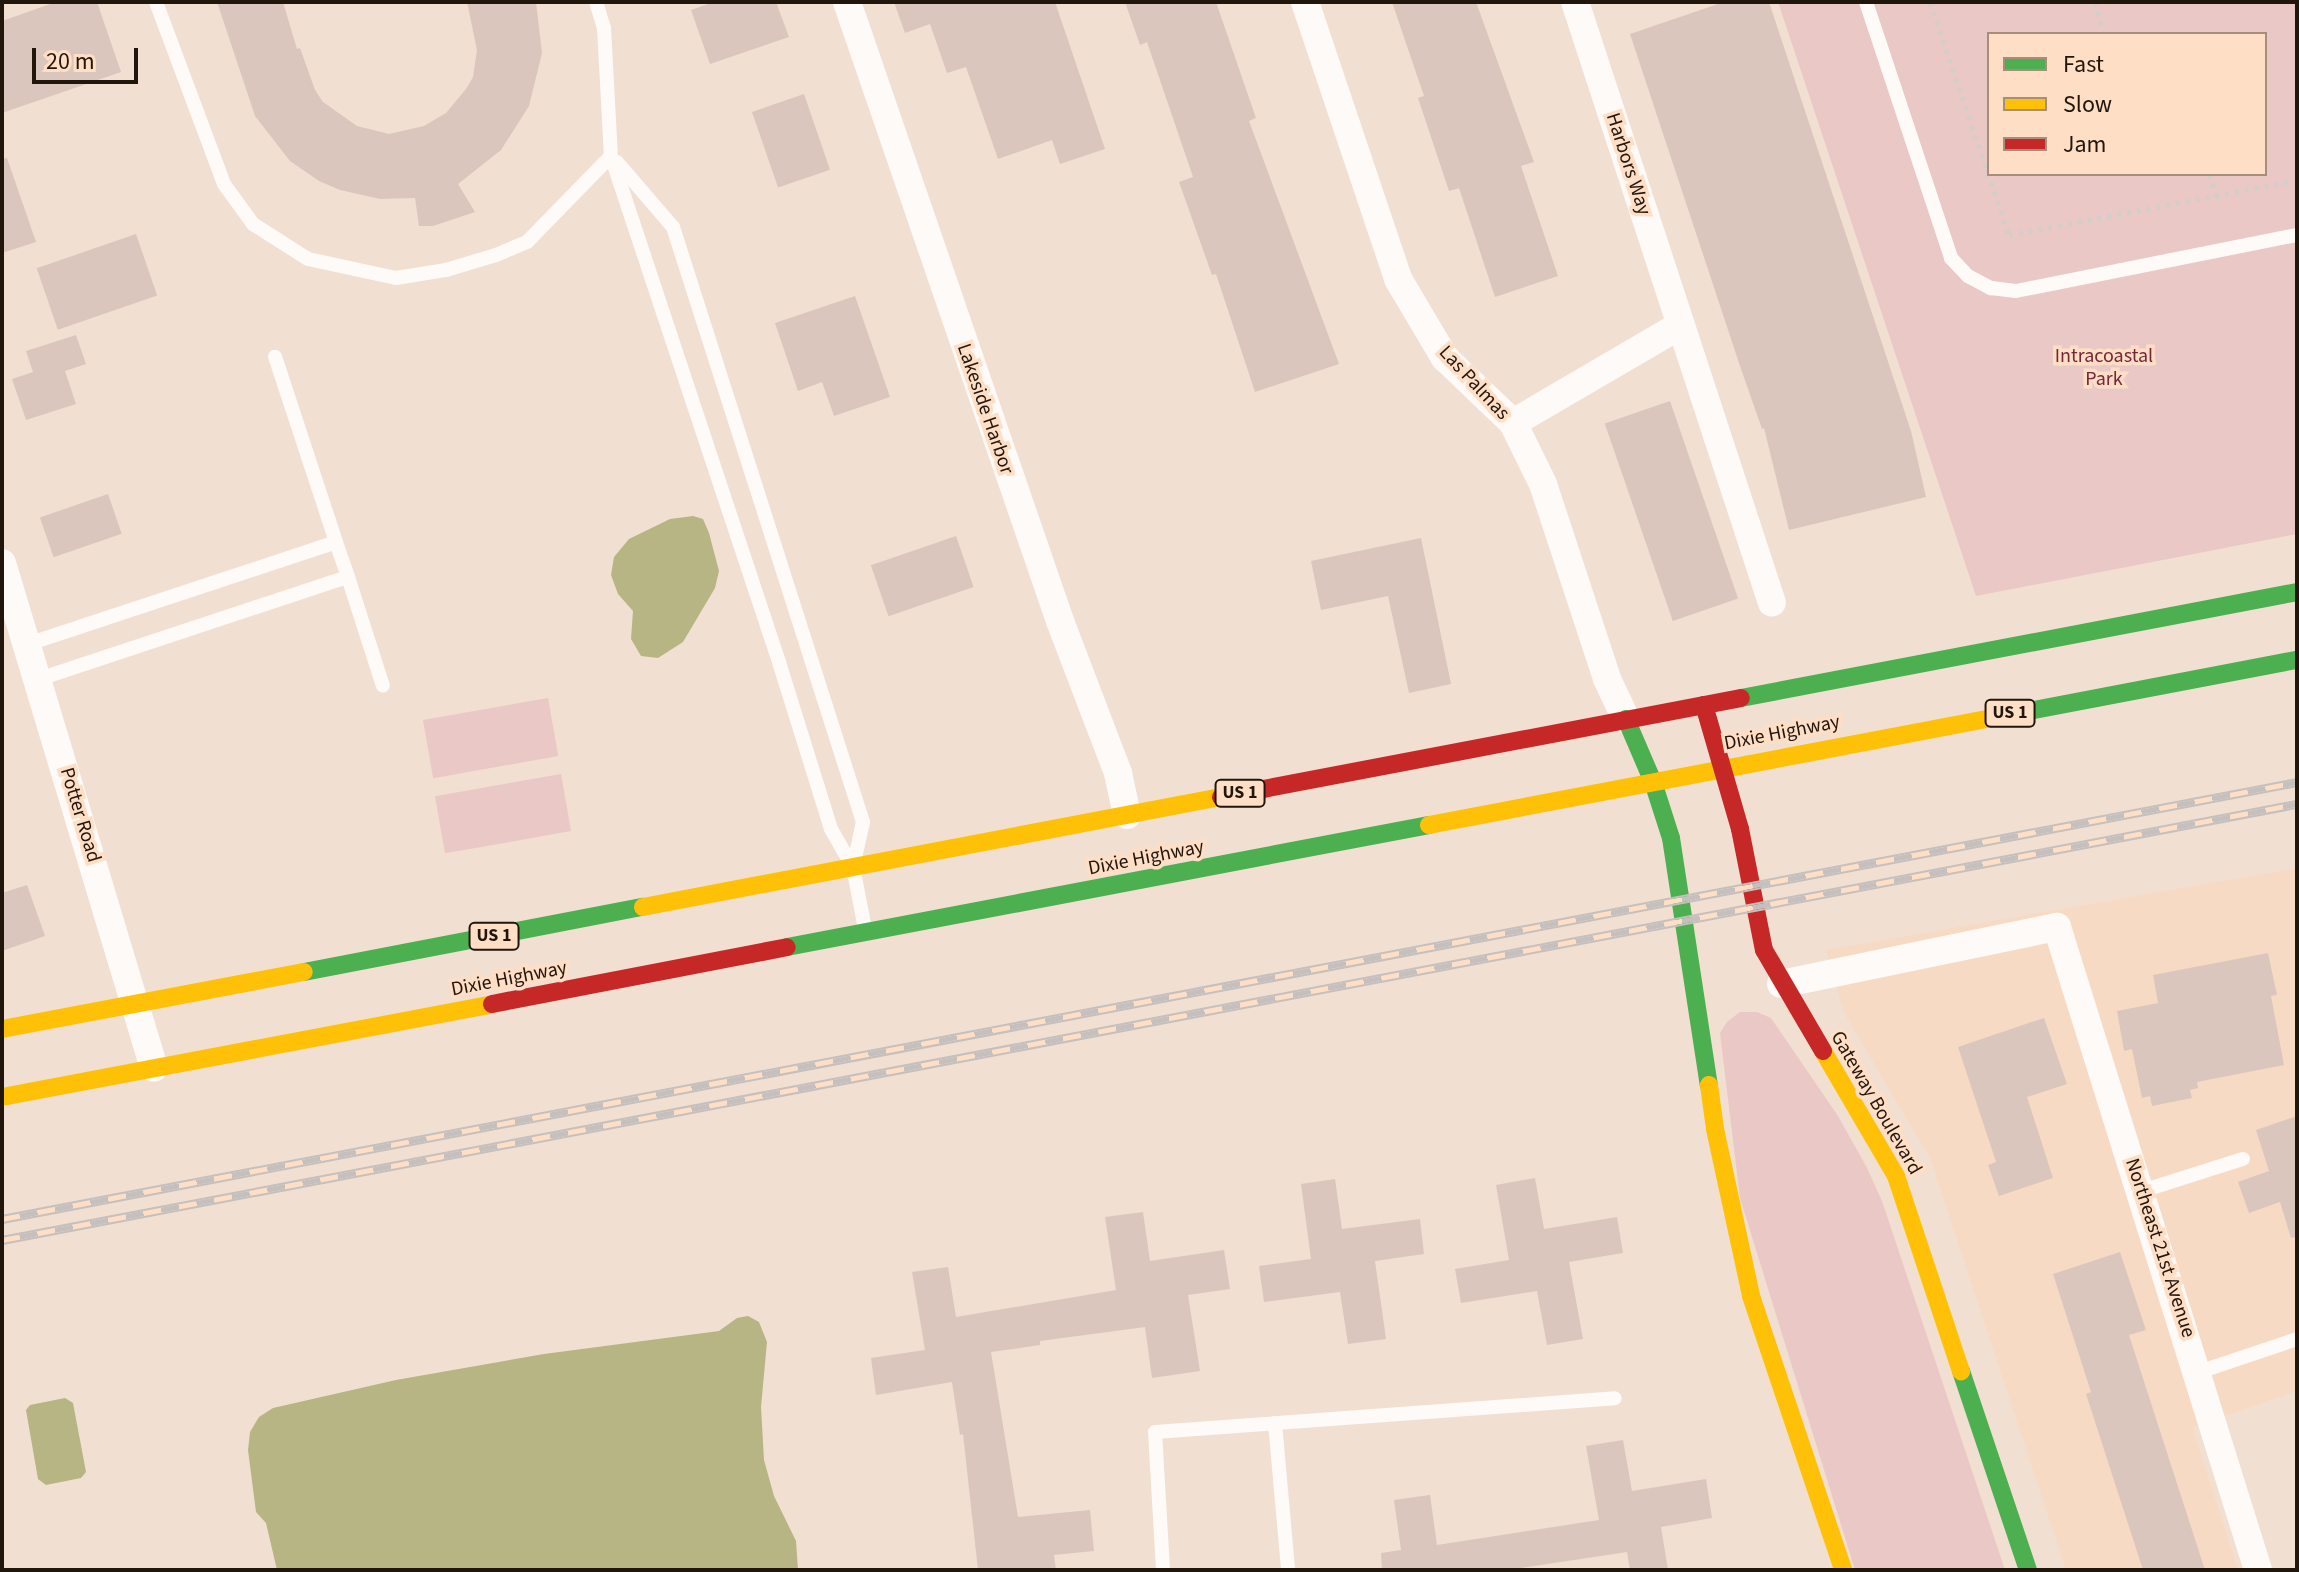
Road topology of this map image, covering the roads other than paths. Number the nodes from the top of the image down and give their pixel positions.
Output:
1 (156, 2) edge
2 (596, 2) edge
3 (847, 2) edge
4 (1305, 2) edge
5 (1575, 2) edge
6 (1866, 2) edge
7 (611, 156) junction
8 (2297, 235) edge
9 (1681, 325) junction
10 (275, 357) dead end
11 (1513, 423) junction
12 (336, 542) junction
13 (2, 563) edge
14 (348, 577) junction
15 (2297, 592) edge
16 (1772, 603) dead end
17 (28, 644) junction
18 (2297, 660) edge
19 (39, 679) junction
20 (383, 686) dead end
21 (1704, 705) junction
22 (1626, 719) junction
23 (1723, 767) junction
24 (1653, 782) junction
25 (1127, 815) junction
26 (853, 867) junction
27 (866, 935) junction
28 (1781, 984) junction
29 (136, 1004) junction
30 (2, 1029) edge
31 (154, 1068) junction
32 (2, 1097) edge
33 (2243, 1159) dead end
34 (2142, 1191) junction
35 (2297, 1339) edge
36 (2199, 1372) junction
37 (1615, 1398) dead end
38 (1275, 1423) junction
39 (1163, 1570) edge
40 (1288, 1570) edge
41 (1843, 1570) edge
42 (2028, 1570) edge
43 (2258, 1570) edge

1 - 7 lane
2 - 7 lane
3 - 25 street, Lakeside Harbor
4 - 11 street, Las Palmas
5 - 9 street, Harbors Way
6 - 8 lane
7 - 26 lane
7 - 26 lane
9 - 11 street
9 - 16 street, Harbors Way
10 - 12 lane
11 - 22 street, Las Palmas
12 - 14 lane
12 - 17 lane
13 - 17 street, Potter Road
14 - 19 lane
14 - 20 lane
15 - 21 main road, Dixie Highway / US 1
17 - 19 street, Potter Road
18 - 23 main road, Dixie Highway / US 1
19 - 29 street, Potter Road
21 - 22 main road, Dixie Highway / US 1
21 - 23 main road, Gateway Boulevard
22 - 24 main road
22 - 25 main road, Dixie Highway / US 1
23 - 24 main road, Dixie Highway / US 1
23 - 28 main road, Gateway Boulevard
24 - 27 main road, Dixie Highway / US 1
24 - 41 main road
25 - 26 main road, Dixie Highway / US 1
26 - 27 lane
26 - 29 main road, Dixie Highway / US 1
27 - 31 main road, Dixie Highway / US 1
28 - 34 street, Northeast 21st Avenue
28 - 42 main road, Gateway Boulevard
29 - 30 main road, Dixie Highway / US 1
29 - 31 street, Potter Road
31 - 32 main road, Dixie Highway / US 1
33 - 34 lane
34 - 36 street, Northeast 21st Avenue
35 - 36 lane
36 - 43 street, Northeast 21st Avenue
37 - 38 lane
38 - 39 lane
38 - 40 lane

